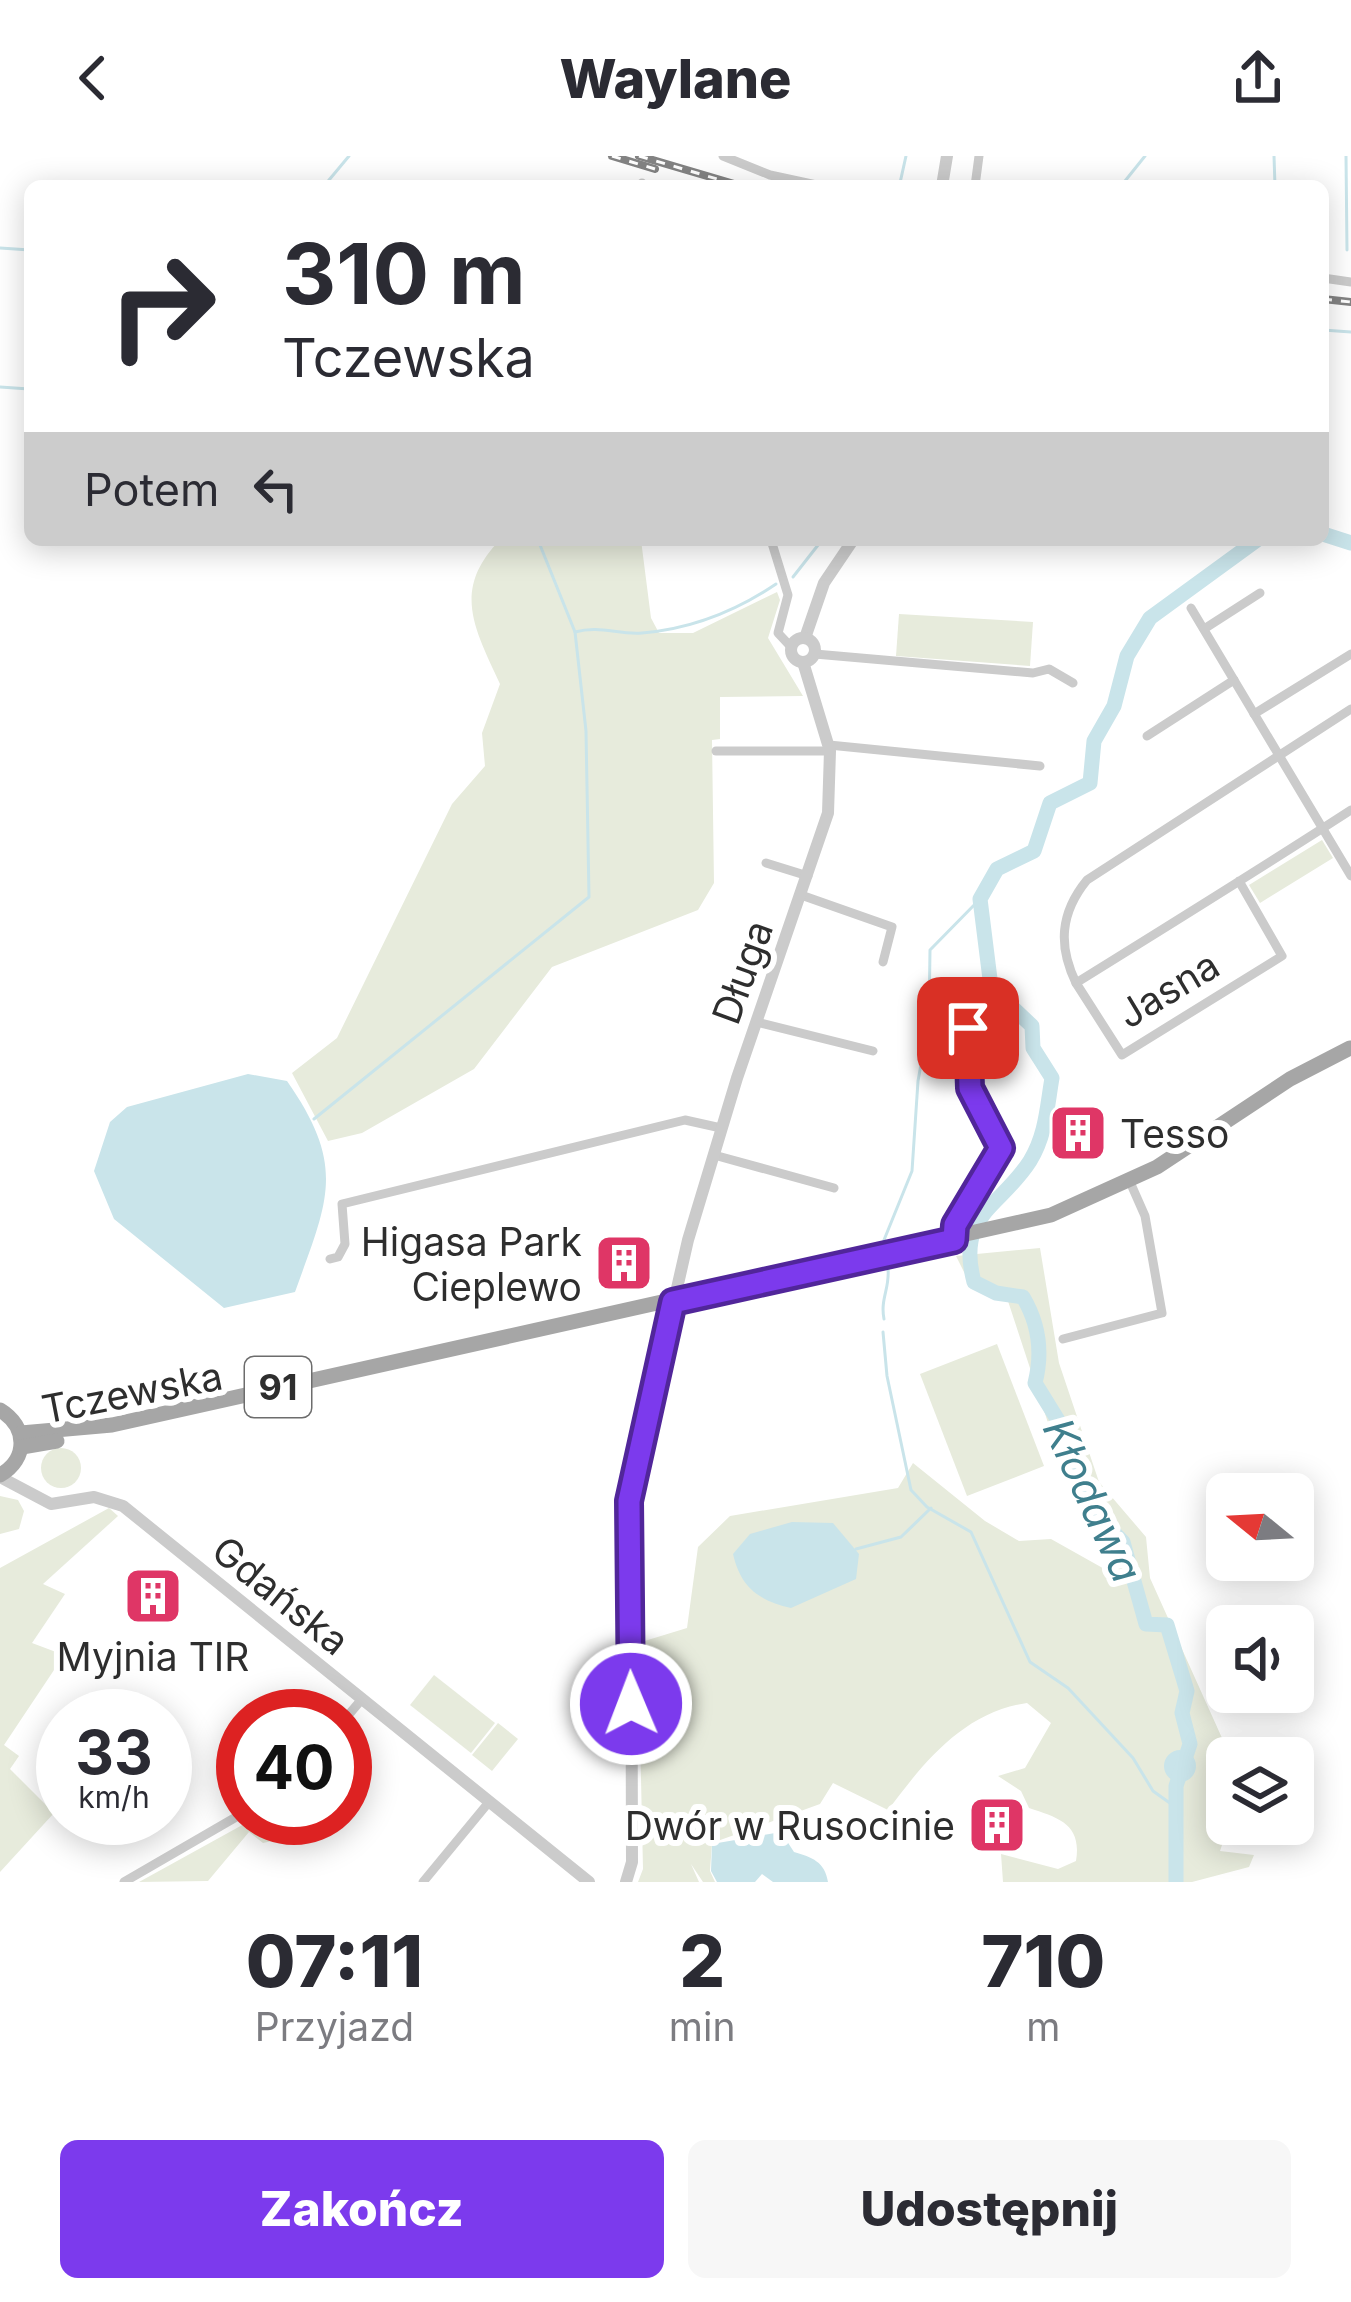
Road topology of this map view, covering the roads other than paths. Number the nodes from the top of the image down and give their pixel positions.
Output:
1 (723, 156) edge
2 (793, 180) edge
3 (773, 546) edge
4 (850, 546) edge
5 (1260, 593) dead end
6 (1191, 608) dead end
7 (1204, 629) junction
8 (806, 638) junction
9 (791, 648) junction
10 (1351, 654) edge
11 (809, 658) junction
12 (1234, 680) junction
13 (1073, 683) dead end
14 (1351, 709) edge
15 (1254, 714) junction
16 (1148, 736) dead end
17 (829, 748) junction
18 (716, 751) dead end
19 (1278, 755) junction
20 (1040, 766) dead end
21 (1351, 810) edge
22 (1322, 829) junction
23 (766, 863) dead end
24 (808, 876) junction
25 (1351, 876) edge
26 (1239, 881) junction
27 (801, 895) junction
28 (883, 962) dead end
29 (1076, 983) junction
30 (756, 1022) junction
31 (968, 1028) dead end
32 (1351, 1048) edge
33 (873, 1051) dead end
34 (721, 1128) junction
35 (714, 1155) junction
36 (1130, 1182) junction
37 (834, 1187) dead end
38 (959, 1239) junction
39 (330, 1259) dead end
40 (673, 1302) junction
41 (1063, 1339) dead end
42 (0, 1410) edge
43 (20, 1446) junction
44 (0, 1476) edge
45 (30, 1493) junction
46 (350, 1689) edge
47 (372, 1707) edge
48 (489, 1802) junction
49 (216, 1829) edge
50 (124, 1882) edge
51 (423, 1882) edge
52 (589, 1882) edge
53 (626, 1882) edge

1 - 2 street
3 - 9 street
4 - 8 street
5 - 7 street
6 - 7 street
7 - 12 street
8 - 9 street
8 - 11 street, Długa
9 - 11 street, Długa
10 - 15 street
11 - 13 street
11 - 17 street, Długa
12 - 15 street
12 - 16 street
14 - 19 street
15 - 19 street
17 - 18 street
17 - 20 street
17 - 24 street, Długa
19 - 22 street
19 - 29 street
21 - 22 street, Jasna
22 - 25 street
22 - 26 street, Jasna
23 - 24 street
24 - 27 street, Długa
26 - 29 street, Jasna
26 - 29 street, Jasna
27 - 28 street
27 - 30 street, Długa
30 - 33 street
30 - 34 street, Długa
31 - 38 street
32 - 36 main road, Tczewska / 91
34 - 35 street, Długa
34 - 39 street
35 - 37 street
35 - 40 street, Długa
36 - 38 main road, Tczewska / 91
36 - 41 street
38 - 40 main road, Tczewska / 91
40 - 43 main road, Tczewska / 91
40 - 53 street, Długa
42 - 43 main road
43 - 44 main road
43 - 45 street
44 - 45 street, Gdańska
45 - 46 street, Gdańska
47 - 48 street, Gdańska
48 - 51 street
48 - 52 street, Gdańska
49 - 50 street

